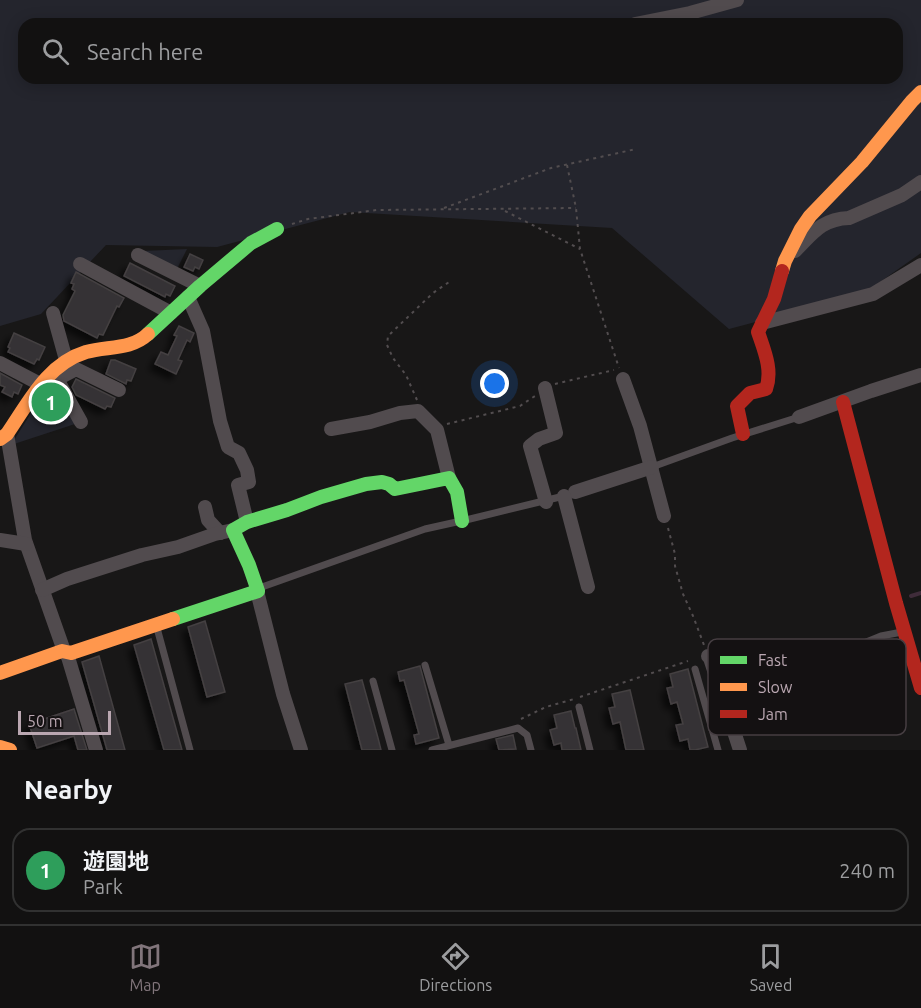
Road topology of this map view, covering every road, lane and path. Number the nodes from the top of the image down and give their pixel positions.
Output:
1 (737, 0) edge
2 (665, 18) edge
3 (921, 92) edge
4 (636, 149) dead end
5 (567, 165) junction
6 (921, 182) edge
7 (576, 208) junction
8 (441, 209) junction
9 (502, 209) junction
10 (277, 229) joint
11 (580, 249) junction
12 (138, 255) dead end
13 (785, 261) junction
14 (80, 264) dead end
15 (921, 265) edge
16 (452, 280) dead end
17 (200, 286) junction
18 (188, 297) junction
19 (53, 313) dead end
20 (171, 313) junction
21 (762, 323) junction
22 (66, 360) junction
23 (0, 363) edge
24 (54, 374) junction
25 (621, 374) junction
26 (921, 375) edge
27 (40, 384) junction
28 (545, 388) junction
29 (119, 390) dead end
30 (843, 402) junction
31 (418, 411) junction
32 (799, 417) joint
33 (81, 422) dead end
34 (331, 429) dead end
35 (437, 430) junction
36 (743, 434) junction
37 (3, 437) edge
38 (652, 467) junction
39 (449, 478) junction
40 (570, 494) junction
41 (546, 502) junction
42 (205, 507) dead end
43 (664, 516) joint
44 (462, 521) junction
45 (247, 522) junction
46 (226, 532) junction
47 (0, 540) edge
48 (26, 544) junction
49 (588, 586) dead end
50 (42, 590) junction
51 (258, 591) junction
52 (156, 625) junction
53 (904, 631) junction
54 (874, 639) edge
55 (66, 652) junction
56 (708, 656) joint
57 (425, 665) dead end
58 (695, 669) dead end
59 (0, 673) edge
60 (373, 681) dead end
61 (921, 688) edge
62 (579, 707) dead end
63 (708, 715) edge
64 (520, 719) dead end
65 (714, 735) edge
66 (735, 735) edge
67 (449, 745) junction
68 (460, 746) edge
69 (0, 747) edge
70 (10, 750) edge
71 (96, 750) edge
72 (190, 750) edge
73 (301, 750) edge
74 (392, 750) edge
75 (432, 750) edge
76 (531, 750) edge
77 (590, 750) edge
78 (718, 750) edge
79 (740, 750) edge

1 - 2 street
3 - 13 street
4 - 5 path
5 - 7 path
5 - 8 path
6 - 13 street
7 - 9 path
7 - 11 path
8 - 9 path
8 - 10 path
9 - 11 path
10 - 17 street
11 - 25 path
12 - 17 street
13 - 21 street
14 - 20 street
15 - 21 street
16 - 31 path
17 - 18 street
18 - 20 street
18 - 45 street
19 - 22 street
20 - 22 street
21 - 36 street
22 - 24 street
23 - 27 street
24 - 27 street
24 - 29 street
24 - 33 street
25 - 28 path
25 - 38 street
26 - 30 street
27 - 37 street
28 - 35 path
28 - 41 street
30 - 32 street
30 - 53 street
31 - 34 street
31 - 35 street
32 - 36 lane
35 - 39 street
36 - 38 lane
37 - 48 street
38 - 40 street
38 - 43 street
39 - 44 street
39 - 45 street
40 - 41 lane
40 - 49 street
41 - 44 lane
42 - 46 street
43 - 56 path
44 - 51 lane
45 - 46 street
46 - 50 street
46 - 51 street
47 - 48 street
48 - 50 street
50 - 55 street
51 - 52 street
51 - 73 street
52 - 55 street
52 - 72 lane
53 - 54 lane
53 - 61 street
55 - 59 street
55 - 71 street
56 - 64 path
57 - 67 lane
58 - 63 lane
60 - 74 lane
62 - 77 lane
65 - 78 lane
66 - 79 street
67 - 68 lane
67 - 75 lane
68 - 76 lane
69 - 70 street

